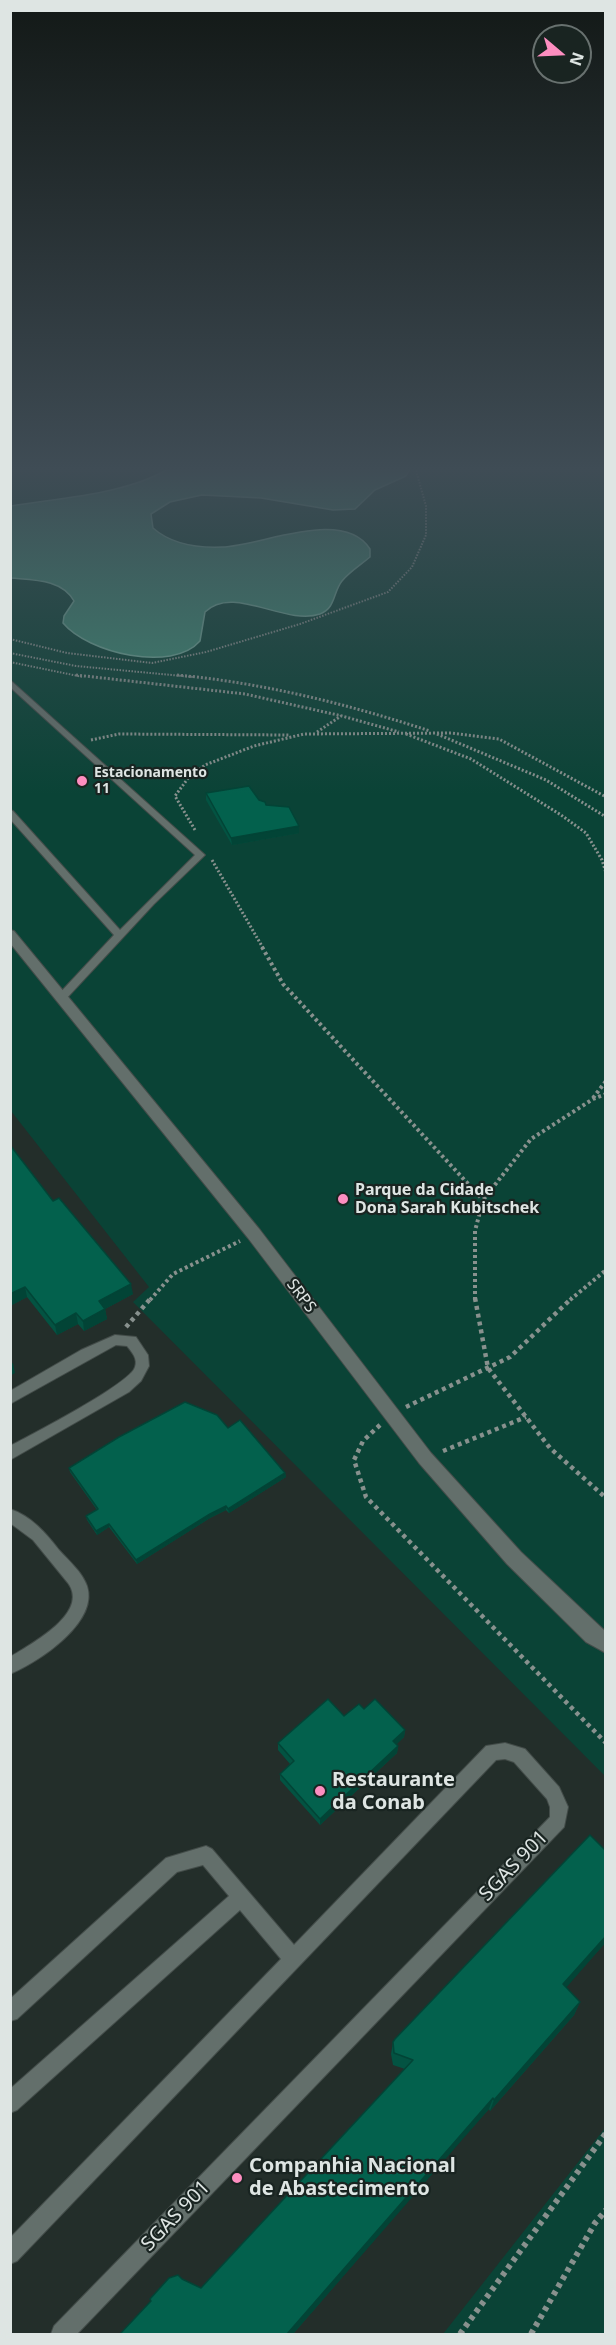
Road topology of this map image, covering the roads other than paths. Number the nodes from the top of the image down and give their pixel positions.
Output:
1 (10, 682) edge
2 (10, 813) edge
3 (10, 934) edge
4 (120, 936) junction
5 (61, 998) junction
6 (10, 1398) edge
7 (10, 1454) edge
8 (10, 1515) edge
9 (606, 1644) edge
10 (10, 1666) edge
11 (241, 1897) junction
12 (293, 1959) junction
13 (10, 2012) edge
14 (10, 2103) edge
15 (10, 2254) edge
16 (62, 2334) edge

1 - 4 lane
2 - 4 lane
3 - 5 main road, SRPS
4 - 5 lane
5 - 9 main road, SRPS
6 - 7 lane
8 - 10 lane
11 - 12 lane
11 - 13 lane
11 - 14 lane
12 - 15 lane, SGAS 901
12 - 16 lane, SGAS 901

